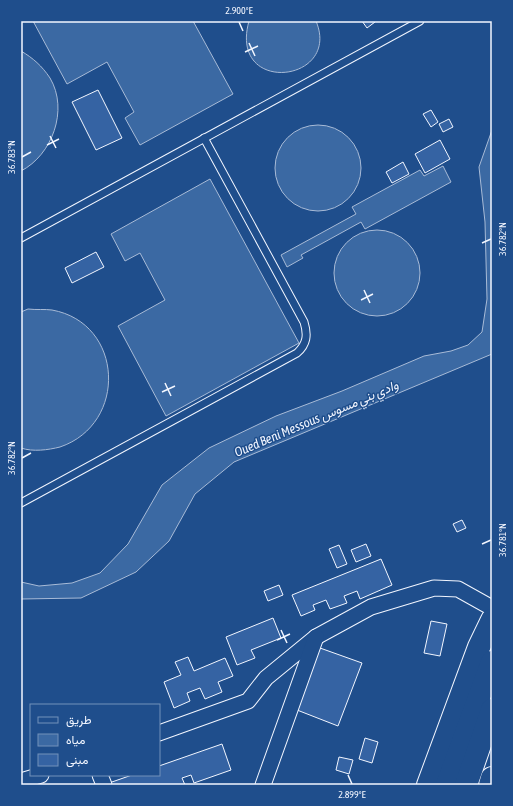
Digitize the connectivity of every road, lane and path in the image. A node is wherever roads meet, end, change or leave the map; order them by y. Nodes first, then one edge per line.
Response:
1 (420, 21) edge
2 (204, 138) junction
3 (21, 238) edge
4 (21, 503) edge
5 (492, 608) edge
6 (492, 620) edge
7 (316, 637) junction
8 (492, 662) edge
9 (492, 710) edge
10 (160, 733) edge
11 (38, 776) edge
12 (492, 778) edge
13 (21, 781) edge
14 (263, 785) edge
15 (428, 785) edge
16 (447, 785) edge
17 (466, 785) edge
18 (490, 785) edge

1 - 2 lane
2 - 3 lane
2 - 4 lane
5 - 7 street
6 - 15 main road
7 - 10 street
7 - 14 street
8 - 16 main road
9 - 17 main road
11 - 13 street
12 - 18 main road

